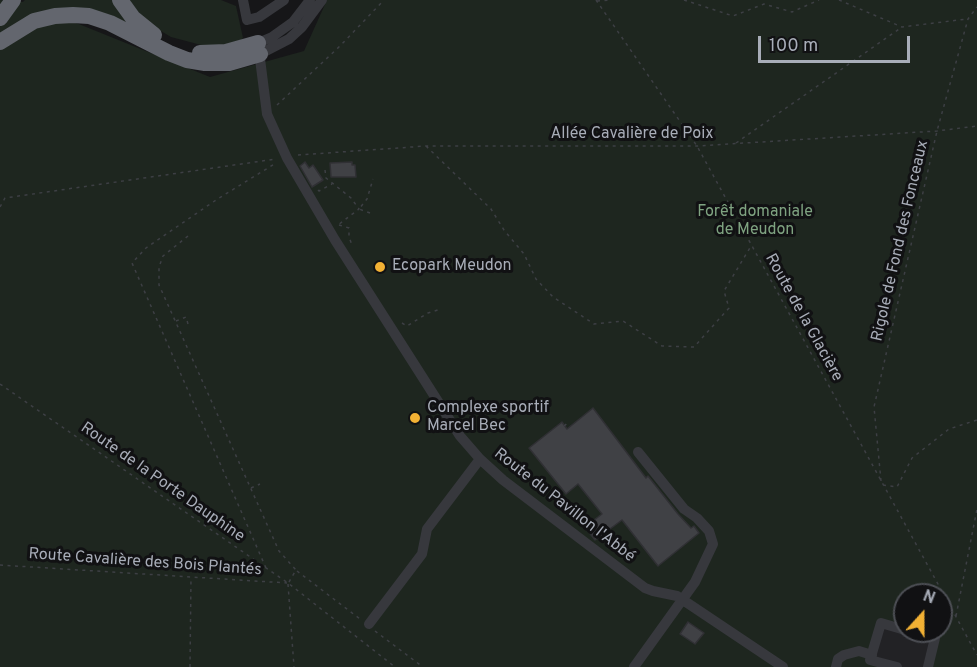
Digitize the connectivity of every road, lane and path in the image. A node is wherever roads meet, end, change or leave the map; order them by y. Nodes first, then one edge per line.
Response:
1 (14, 0) edge
2 (120, 0) edge
3 (243, 0) edge
4 (284, 0) edge
5 (310, 0) edge
6 (322, 0) edge
7 (384, 0) edge
8 (612, 0) edge
9 (684, 0) edge
10 (819, 0) edge
11 (839, 0) edge
12 (596, 1) edge
13 (977, 8) edge
14 (0, 18) edge
15 (969, 19) junction
16 (902, 27) junction
17 (0, 42) edge
18 (259, 49) junction
19 (267, 114) junction
20 (977, 126) edge
21 (937, 131) junction
22 (735, 144) junction
23 (426, 146) junction
24 (697, 146) junction
25 (287, 158) junction
26 (325, 170) dead end
27 (373, 179) dead end
28 (332, 183) junction
29 (321, 190) dead end
30 (0, 207) edge
31 (358, 209) junction
32 (370, 213) dead end
33 (188, 236) dead end
34 (752, 246) junction
35 (352, 253) dead end
36 (441, 309) dead end
37 (176, 321) junction
38 (401, 323) dead end
39 (188, 324) dead end
40 (0, 384) edge
41 (977, 420) edge
42 (569, 422) dead end
43 (564, 426) dead end
44 (239, 444) dead end
45 (232, 446) junction
46 (638, 452) dead end
47 (480, 459) junction
48 (260, 484) dead end
49 (882, 484) junction
50 (251, 488) junction
51 (977, 509) edge
52 (0, 565) edge
53 (266, 568) junction
54 (191, 577) junction
55 (288, 583) junction
56 (683, 600) junction
57 (956, 616) junction
58 (369, 624) dead end
59 (893, 626) edge
60 (934, 643) edge
61 (872, 655) junction
62 (977, 655) edge
63 (190, 667) edge
64 (294, 667) edge
65 (395, 667) edge
66 (634, 667) edge
67 (783, 667) edge
68 (836, 667) edge
69 (897, 667) edge
70 (927, 667) edge

1 - 14 highway
2 - 18 highway
3 - 4 street
5 - 18 street
6 - 18 street
7 - 19 path
8 - 12 path
9 - 10 path
11 - 16 path
12 - 24 path, Route de la Glacière
13 - 15 path, Rigole de Fond des Fonceaux
15 - 16 path
15 - 21 path, Rigole de Fond des Fonceaux
16 - 22 path
17 - 18 highway
18 - 19 street, Route du Pavillon l'Abbé
19 - 25 street, Route du Pavillon l'Abbé
20 - 21 path, Allée Cavalière de Poix
21 - 22 path, Allée Cavalière de Poix
21 - 49 path, Rigole de Fond des Fonceaux
22 - 24 path, Allée Cavalière de Poix
23 - 24 path, Allée Cavalière de Poix
23 - 25 path, Allée Cavalière de Poix
23 - 34 path
24 - 34 path, Route de la Glacière
25 - 30 path, Allée Cavalière de Poix
25 - 47 street, Route du Pavillon l'Abbé
25 - 53 path
26 - 28 path
27 - 31 path
28 - 29 path
28 - 31 path
31 - 32 path
31 - 35 path
33 - 37 path
34 - 49 path, Route de la Glacière
36 - 38 path
37 - 39 path
37 - 45 path
40 - 53 path, Route de la Porte Dauphine
41 - 49 path
42 - 43 path
44 - 45 path
45 - 50 path
46 - 56 street
47 - 56 street, Route du Pavillon l'Abbé
47 - 58 street
48 - 50 path
49 - 57 path, Route de la Glacière
50 - 55 path
51 - 57 path
52 - 54 path, Route Cavalière des Bois Plantés
53 - 55 path, Route de la Porte Dauphine
54 - 55 path, Route Cavalière des Bois Plantés
54 - 63 path
55 - 64 path
55 - 65 path, Route de la Porte Dauphine
56 - 66 street
56 - 67 street, Route du Pavillon l'Abbé
57 - 62 path, Route de la Glacière
59 - 61 street
60 - 70 street
61 - 68 street
61 - 69 street

